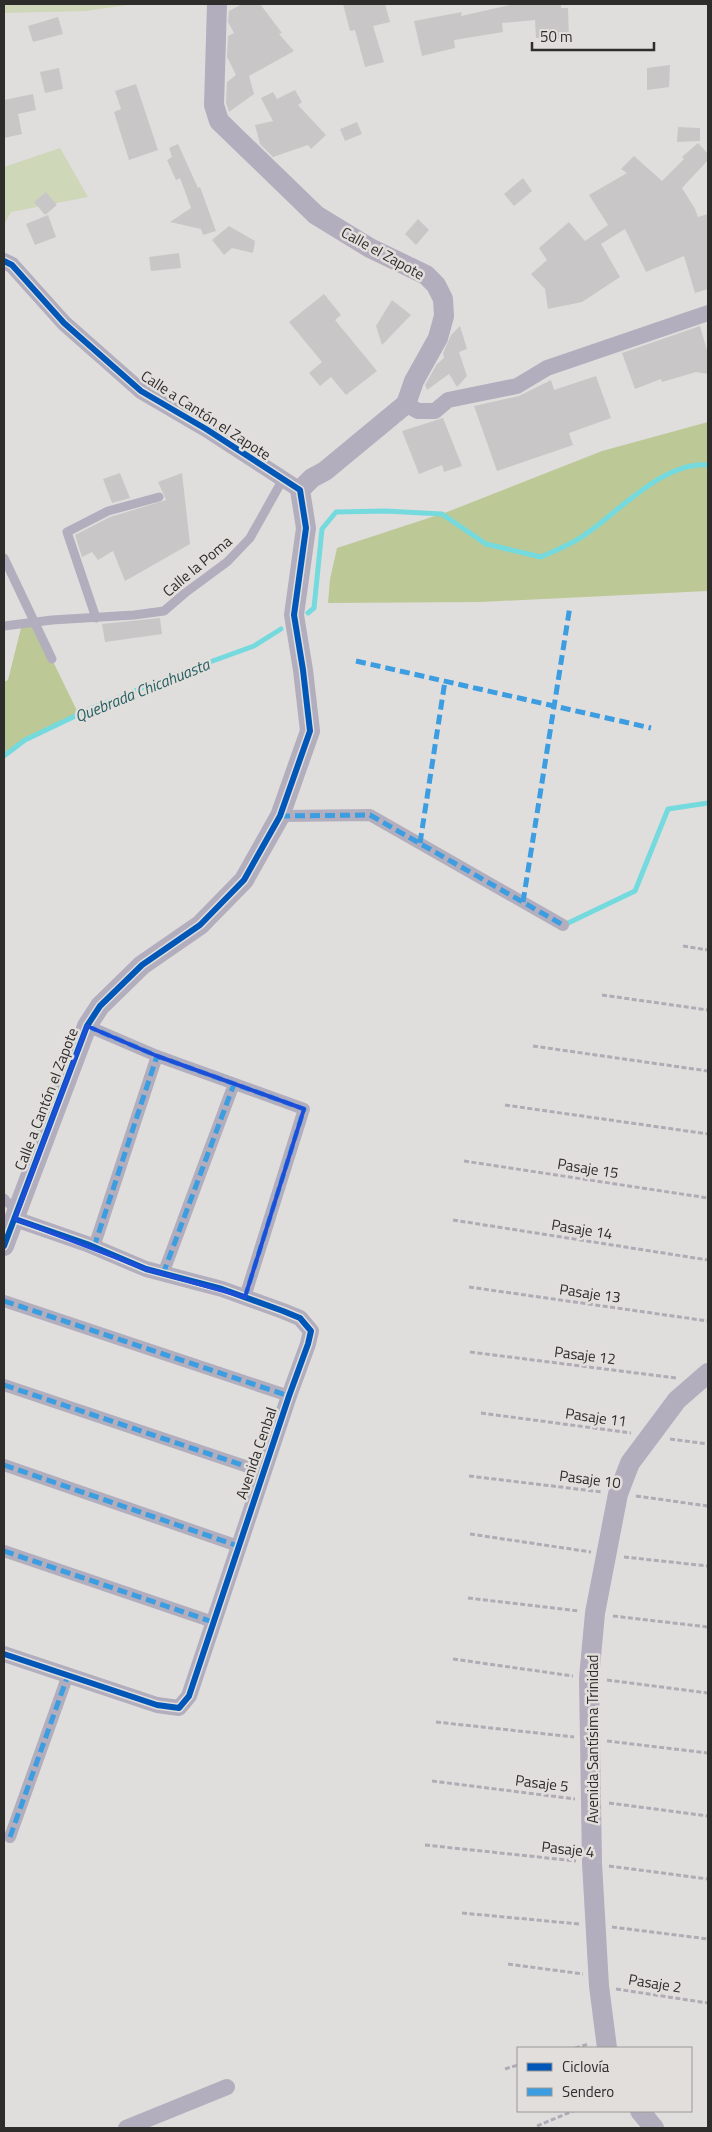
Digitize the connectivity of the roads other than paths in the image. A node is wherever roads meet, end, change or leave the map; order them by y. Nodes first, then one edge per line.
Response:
1 (217, 4) edge
2 (4, 261) edge
3 (708, 313) edge
4 (406, 404) junction
5 (283, 479) junction
6 (300, 490) junction
7 (159, 497) dead end
8 (4, 558) edge
9 (96, 618) junction
10 (34, 622) junction
11 (4, 626) edge
12 (52, 659) dead end
13 (280, 816) junction
14 (563, 925) dead end
15 (87, 1026) junction
16 (157, 1056) junction
17 (234, 1084) junction
18 (4, 1198) edge
19 (16, 1216) junction
20 (4, 1246) edge
21 (94, 1247) junction
22 (163, 1274) junction
23 (245, 1297) junction
24 (4, 1302) edge
25 (702, 1377) edge
26 (4, 1385) edge
27 (289, 1396) junction
28 (4, 1465) edge
29 (263, 1472) junction
30 (238, 1546) junction
31 (4, 1551) edge
32 (213, 1622) junction
33 (4, 1654) edge
34 (68, 1675) junction
35 (10, 1837) dead end
36 (606, 2047) edge
37 (227, 2087) dead end
38 (641, 2112) edge
39 (144, 2125) edge
40 (126, 2128) edge
41 (654, 2128) edge

1 - 4 street, Calle el Zapote
2 - 5 street, Calle a Cantón el Zapote
3 - 4 street
4 - 6 street
5 - 6 street, Calle a Cantón el Zapote
5 - 9 lane, Calle la Poma
6 - 13 street, Calle a Cantón el Zapote
7 - 9 lane
8 - 10 lane
9 - 10 lane, Calle la Poma
10 - 11 lane, Calle la Poma
10 - 12 lane
13 - 14 street
13 - 15 street, Calle a Cantón el Zapote
15 - 16 street
15 - 19 street, Calle a Cantón el Zapote
16 - 17 street
16 - 21 street
17 - 22 street
17 - 23 street
18 - 19 lane
19 - 20 street, Calle a Cantón el Zapote
19 - 21 street, Avenida Cenbal
21 - 22 street, Avenida Cenbal
22 - 23 street, Avenida Cenbal
23 - 27 street, Avenida Cenbal
24 - 27 street
25 - 36 street, Avenida Santísima Trinidad
26 - 29 street
27 - 29 street, Avenida Cenbal
28 - 30 street
29 - 30 street, Avenida Cenbal
30 - 32 street, Avenida Cenbal
31 - 32 street
32 - 34 street, Avenida Cenbal
33 - 34 street, Avenida Cenbal
34 - 35 street
37 - 39 street
38 - 41 street
39 - 40 street

